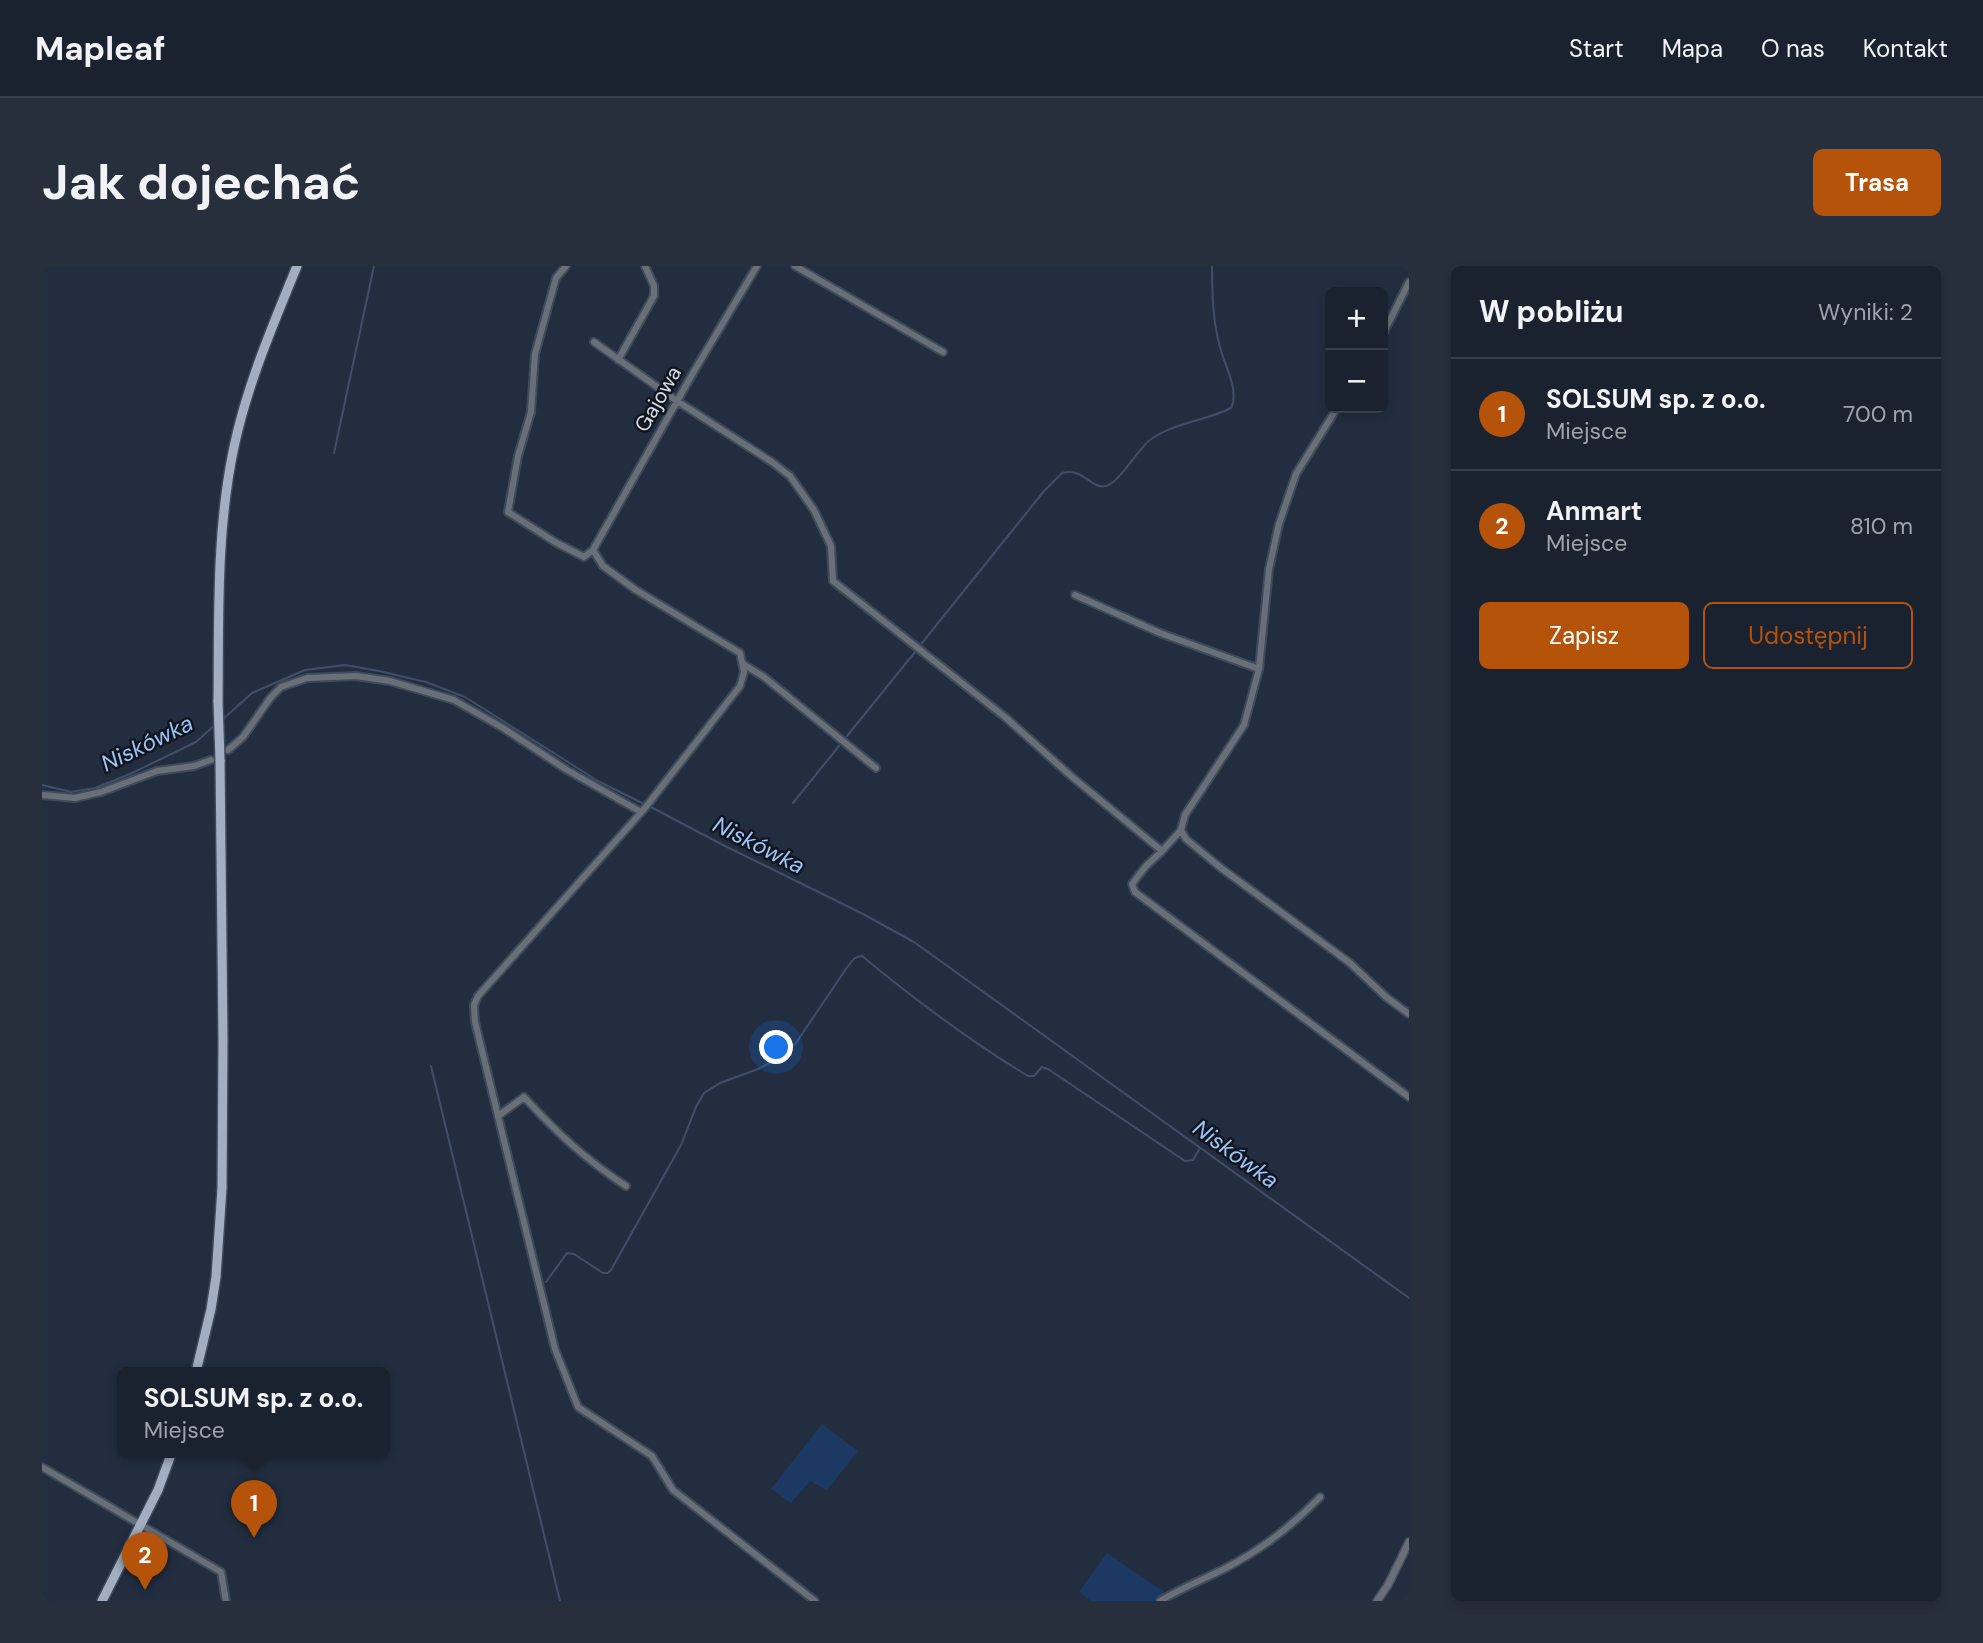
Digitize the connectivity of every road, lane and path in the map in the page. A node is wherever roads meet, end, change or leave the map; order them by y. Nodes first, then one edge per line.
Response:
1 (297, 266) edge
2 (566, 266) edge
3 (645, 266) edge
4 (757, 266) edge
5 (795, 266) edge
6 (1409, 282) edge
7 (1388, 324) edge
8 (594, 342) dead end
9 (943, 352) dead end
10 (618, 360) junction
11 (677, 401) junction
12 (1334, 413) edge
13 (593, 550) junction
14 (1075, 595) dead end
15 (743, 664) junction
16 (1259, 669) junction
17 (228, 750) dead end
18 (215, 760) junction
19 (876, 768) dead end
20 (42, 795) edge
21 (643, 810) junction
22 (1181, 830) junction
23 (1162, 851) junction
24 (1409, 1014) edge
25 (1409, 1097) edge
26 (498, 1116) junction
27 (626, 1186) dead end
28 (197, 1367) edge
29 (170, 1458) edge
30 (42, 1467) edge
31 (1320, 1497) dead end
32 (141, 1525) junction
33 (1409, 1542) edge
34 (102, 1601) edge
35 (226, 1601) edge
36 (815, 1601) edge
37 (1160, 1601) edge
38 (1377, 1601) edge

1 - 18 main road, bridge
2 - 13 street
3 - 10 street
4 - 11 street, Gajowa
5 - 9 street
6 - 7 street
8 - 10 street
10 - 11 street
11 - 13 street, Gajowa
11 - 23 street
12 - 16 street
13 - 15 street
14 - 16 street
15 - 19 street
15 - 21 street
16 - 22 street
17 - 21 street
18 - 20 street
18 - 28 main road
21 - 26 street
22 - 23 street
22 - 24 street
23 - 25 street
26 - 27 street
26 - 36 street
29 - 32 main road
30 - 32 street
31 - 37 street
32 - 34 main road
32 - 35 street
33 - 38 street

